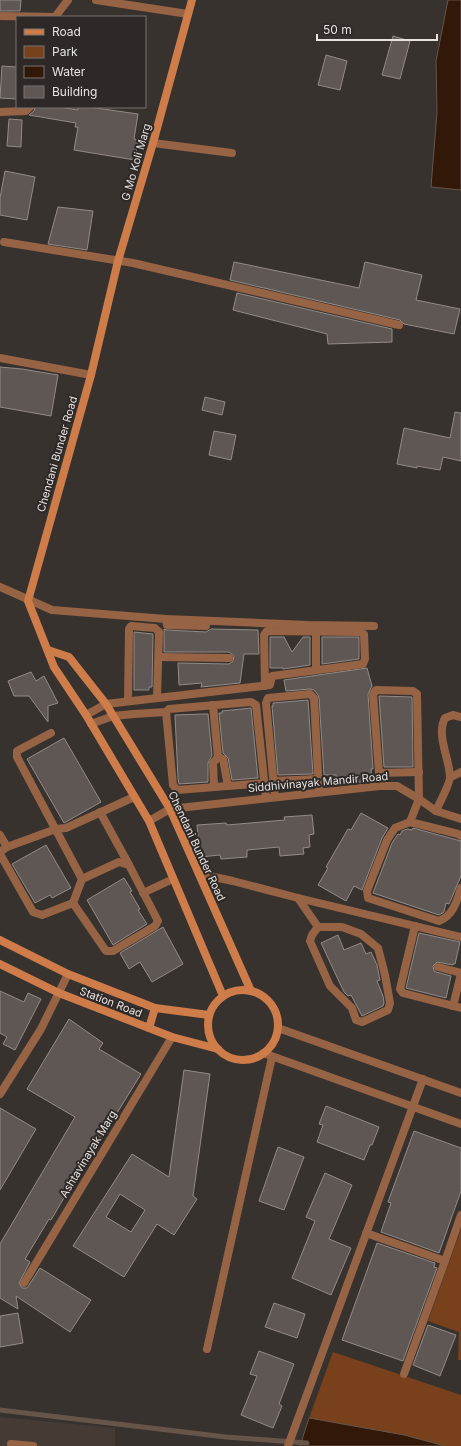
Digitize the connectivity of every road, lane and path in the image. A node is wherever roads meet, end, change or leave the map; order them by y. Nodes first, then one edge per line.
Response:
1 (68, 0) edge
2 (96, 0) edge
3 (192, 0) edge
4 (188, 14) junction
5 (0, 16) edge
6 (16, 16) edge
7 (57, 16) edge
8 (29, 108) edge
9 (0, 112) edge
10 (153, 143) junction
11 (232, 153) dead end
12 (4, 242) dead end
13 (118, 261) junction
14 (399, 326) dead end
15 (0, 358) edge
16 (91, 375) junction
17 (0, 587) edge
18 (28, 601) junction
19 (166, 619) junction
20 (374, 626) dead end
21 (248, 627) dead end
22 (316, 628) junction
23 (339, 628) junction
24 (48, 650) junction
25 (159, 657) junction
26 (229, 658) dead end
27 (316, 670) junction
28 (265, 686) junction
29 (157, 697) junction
30 (128, 701) junction
31 (106, 704) junction
32 (213, 705) junction
33 (166, 712) junction
34 (86, 715) junction
35 (113, 716) junction
36 (461, 717) edge
37 (91, 724) junction
38 (51, 733) dead end
39 (218, 757) junction
40 (419, 772) junction
41 (461, 772) edge
42 (379, 774) junction
43 (450, 777) junction
44 (318, 778) junction
45 (273, 781) junction
46 (264, 783) junction
47 (228, 786) junction
48 (380, 786) junction
49 (214, 787) junction
50 (319, 792) junction
51 (134, 797) junction
52 (275, 797) junction
53 (266, 798) junction
54 (419, 799) junction
55 (170, 809) junction
56 (436, 811) junction
57 (100, 812) junction
58 (461, 819) edge
59 (148, 821) junction
60 (410, 822) junction
61 (56, 829) junction
62 (0, 835) edge
63 (461, 836) edge
64 (2, 851) edge
65 (129, 865) junction
66 (200, 874) junction
67 (82, 879) junction
68 (173, 880) junction
69 (461, 888) edge
70 (143, 893) junction
71 (298, 898) junction
72 (73, 903) junction
73 (415, 926) junction
74 (318, 928) junction
75 (461, 937) edge
76 (0, 940) edge
77 (0, 964) edge
78 (438, 967) dead end
79 (461, 973) edge
80 (68, 974) junction
81 (250, 991) junction
82 (59, 994) junction
83 (223, 996) junction
84 (457, 1007) edge
85 (155, 1008) junction
86 (209, 1015) junction
87 (149, 1028) junction
88 (278, 1028) junction
89 (172, 1037) junction
90 (218, 1049) junction
91 (263, 1053) junction
92 (272, 1057) junction
93 (423, 1079) junction
94 (461, 1093) edge
95 (0, 1094) edge
96 (413, 1107) junction
97 (461, 1124) edge
98 (461, 1215) edge
99 (366, 1233) junction
100 (445, 1261) junction
101 (24, 1283) dead end
102 (207, 1349) dead end
103 (404, 1374) dead end
104 (10, 1444) dead end
105 (33, 1446) edge
106 (288, 1446) edge

1 - 7 street
2 - 4 street
3 - 4 main road, G Mo Koli Marg
4 - 10 main road, G Mo Koli Marg
5 - 6 street
8 - 9 street
10 - 11 street
10 - 13 main road, G Mo Koli Marg
12 - 13 street
13 - 14 street
13 - 16 main road, Chendani Bunder Road
15 - 16 street
16 - 18 main road, Chendani Bunder Road
17 - 18 street
18 - 19 street
18 - 24 main road
19 - 21 street
19 - 22 street
20 - 23 street
22 - 23 street
22 - 27 street
22 - 28 street
23 - 27 street
24 - 31 main road, Chendani Bunder Road
24 - 34 main road
25 - 26 street
25 - 29 street
25 - 30 street
27 - 28 street
28 - 29 street
29 - 30 street
30 - 31 street
31 - 34 street
31 - 35 main road, Chendani Bunder Road
32 - 33 street
32 - 39 street
32 - 46 street
33 - 35 street
33 - 49 street
34 - 37 main road
35 - 37 street
35 - 55 main road, Chendani Bunder Road
36 - 43 street
37 - 51 main road
38 - 61 street
39 - 47 street
39 - 49 street
40 - 42 street
40 - 42 street
40 - 54 street
41 - 43 street
42 - 48 street
43 - 56 street
44 - 45 street
44 - 45 street
44 - 50 street
45 - 52 street
46 - 47 street
46 - 53 street
47 - 49 street
48 - 50 street, Siddhivinayak Mandir Road
48 - 54 street, Siddhivinayak Mandir Road
50 - 52 street, Siddhivinayak Mandir Road
51 - 57 street
51 - 59 main road
52 - 53 street, Siddhivinayak Mandir Road
53 - 55 street, Siddhivinayak Mandir Road
54 - 56 street, Siddhivinayak Mandir Road
54 - 60 street
55 - 59 street
55 - 66 main road, Chendani Bunder Road
56 - 58 street, Siddhivinayak Mandir Road
57 - 61 street
57 - 65 street
59 - 68 main road
60 - 63 street
60 - 69 street
61 - 64 street
61 - 67 street
62 - 64 street
64 - 72 street
65 - 67 street
65 - 70 street
66 - 71 street
66 - 81 main road, Chendani Bunder Road
67 - 72 street
68 - 70 street
68 - 83 main road
70 - 72 street
71 - 73 street
71 - 74 street
73 - 75 street
73 - 84 street
74 - 74 street
76 - 80 main road, Station Road
77 - 82 main road, Station Road
78 - 79 street
79 - 84 street
80 - 82 street
80 - 85 main road, Station Road
81 - 83 main road
81 - 88 main road
82 - 87 main road, Station Road
82 - 95 street
83 - 86 main road
85 - 86 main road, Station Road
85 - 87 main road
86 - 90 main road
87 - 89 main road, Station Road
88 - 91 main road
88 - 93 street
89 - 90 main road, Station Road
89 - 101 street, Ashtavinayak Marg
90 - 91 main road
91 - 92 street
92 - 96 street
92 - 102 street
93 - 94 street
93 - 96 street
96 - 97 street
96 - 99 street
98 - 100 street
99 - 100 street
99 - 106 street
100 - 103 street
104 - 105 street

